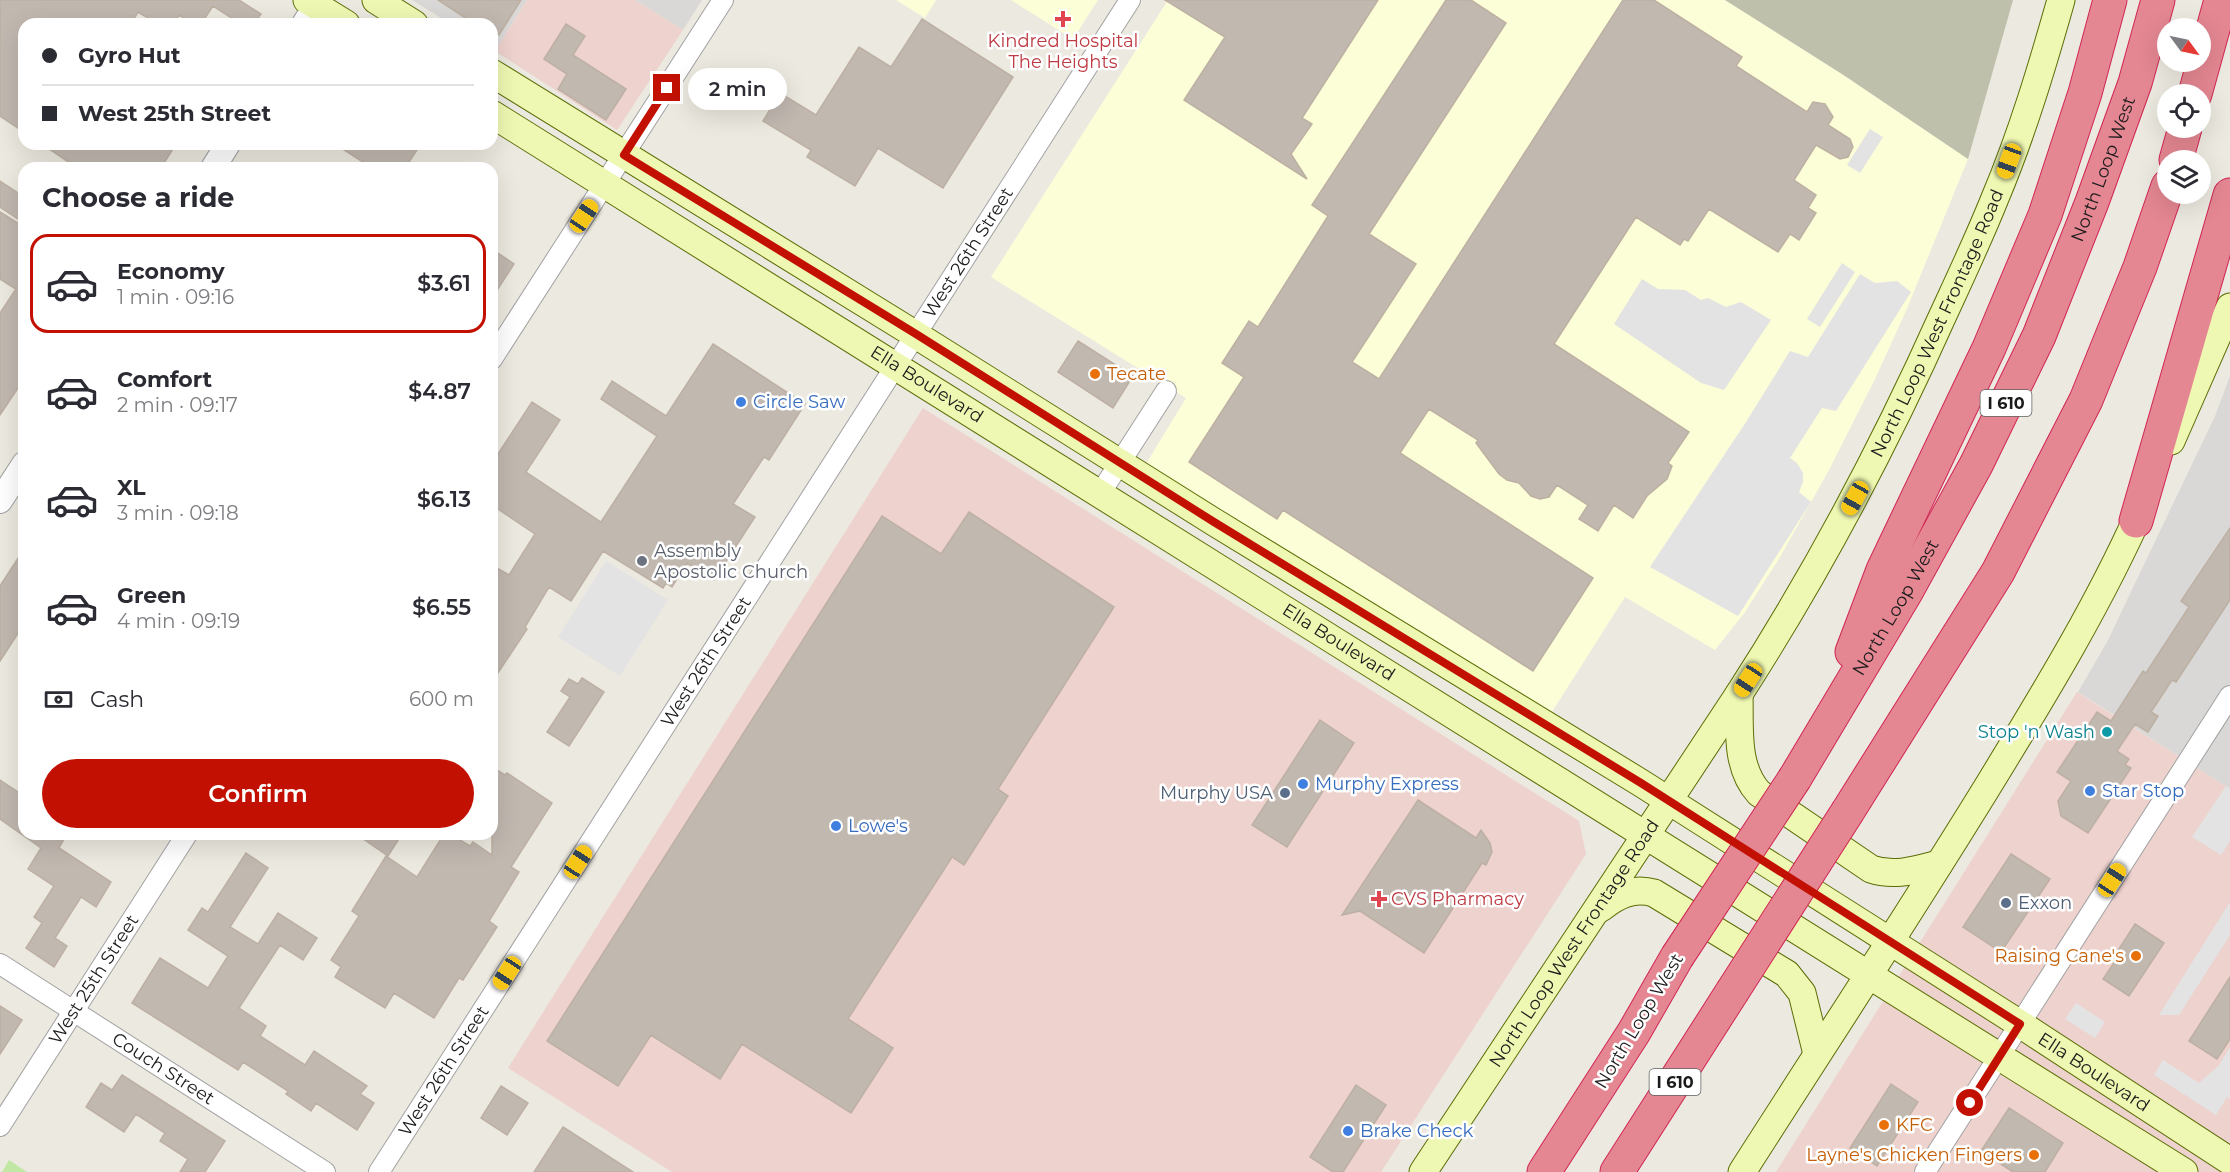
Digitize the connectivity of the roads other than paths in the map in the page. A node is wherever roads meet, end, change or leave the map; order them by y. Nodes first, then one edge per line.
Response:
1 (376, 0) edge
2 (723, 0) edge
3 (1130, 0) edge
4 (2061, 0) edge
5 (2110, 0) edge
6 (2158, 0) edge
7 (2221, 0) edge
8 (312, 7) edge
9 (334, 18) edge
10 (404, 18) edge
11 (498, 77) edge
12 (2198, 84) edge
13 (498, 118) edge
14 (624, 155) junction
15 (605, 184) junction
16 (2230, 195) edge
17 (2162, 204) edge
18 (2230, 307) edge
19 (916, 334) junction
20 (498, 350) edge
21 (897, 365) junction
22 (1166, 391) dead end
23 (1119, 463) junction
24 (18, 473) edge
25 (1101, 492) junction
26 (0, 501) edge
27 (2136, 521) junction
28 (1739, 694) junction
29 (2230, 696) edge
30 (1821, 735) junction
31 (1669, 800) junction
32 (1645, 836) junction
33 (184, 840) edge
34 (1939, 864) junction
35 (1596, 912) junction
36 (1890, 941) junction
37 (0, 964) edge
38 (1868, 975) junction
39 (74, 1011) junction
40 (2020, 1024) junction
41 (1817, 1054) junction
42 (1999, 1057) junction
43 (0, 1126) edge
44 (2230, 1161) edge
45 (325, 1172) edge
46 (379, 1172) edge
47 (1422, 1172) edge
48 (1544, 1172) edge
49 (1617, 1172) edge
50 (1742, 1172) edge
51 (1925, 1172) edge
52 (2184, 1172) edge

1 - 10 main road
2 - 14 street
3 - 19 street, West 26th Street
4 - 28 main road, North Loop West Frontage Road
5 - 30 highway
6 - 30 highway, North Loop West / I 610
7 - 12 highway
8 - 9 main road
11 - 14 main road, Ella Boulevard
13 - 15 main road, Ella Boulevard
14 - 15 street
14 - 19 main road, Ella Boulevard
15 - 20 street
15 - 21 main road, Ella Boulevard
16 - 27 highway
17 - 49 highway, I 610, bridge
18 - 27 main road
19 - 21 street, West 26th Street
19 - 23 main road, Ella Boulevard
21 - 25 main road, Ella Boulevard
21 - 46 street, West 26th Street
22 - 23 street
23 - 25 street
23 - 31 main road, Ella Boulevard
24 - 26 street
25 - 32 main road, Ella Boulevard
27 - 34 main road
28 - 31 main road, North Loop West Frontage Road
28 - 34 main road
29 - 40 street
30 - 48 highway, North Loop West / I 610, bridge
31 - 32 main road, North Loop West Frontage Road
31 - 36 main road, Ella Boulevard
32 - 35 main road, North Loop West Frontage Road
32 - 38 main road, Ella Boulevard
33 - 39 street, West 25th Street
34 - 36 main road
35 - 41 main road
35 - 47 main road, North Loop West Frontage Road
36 - 38 main road
36 - 40 main road, Ella Boulevard
37 - 39 street, Couch Street
38 - 41 main road
38 - 42 main road, Ella Boulevard
39 - 43 street, West 25th Street
39 - 45 street, Couch Street
40 - 42 street
40 - 44 main road, Ella Boulevard
41 - 50 main road
42 - 51 street
42 - 52 main road, Ella Boulevard

